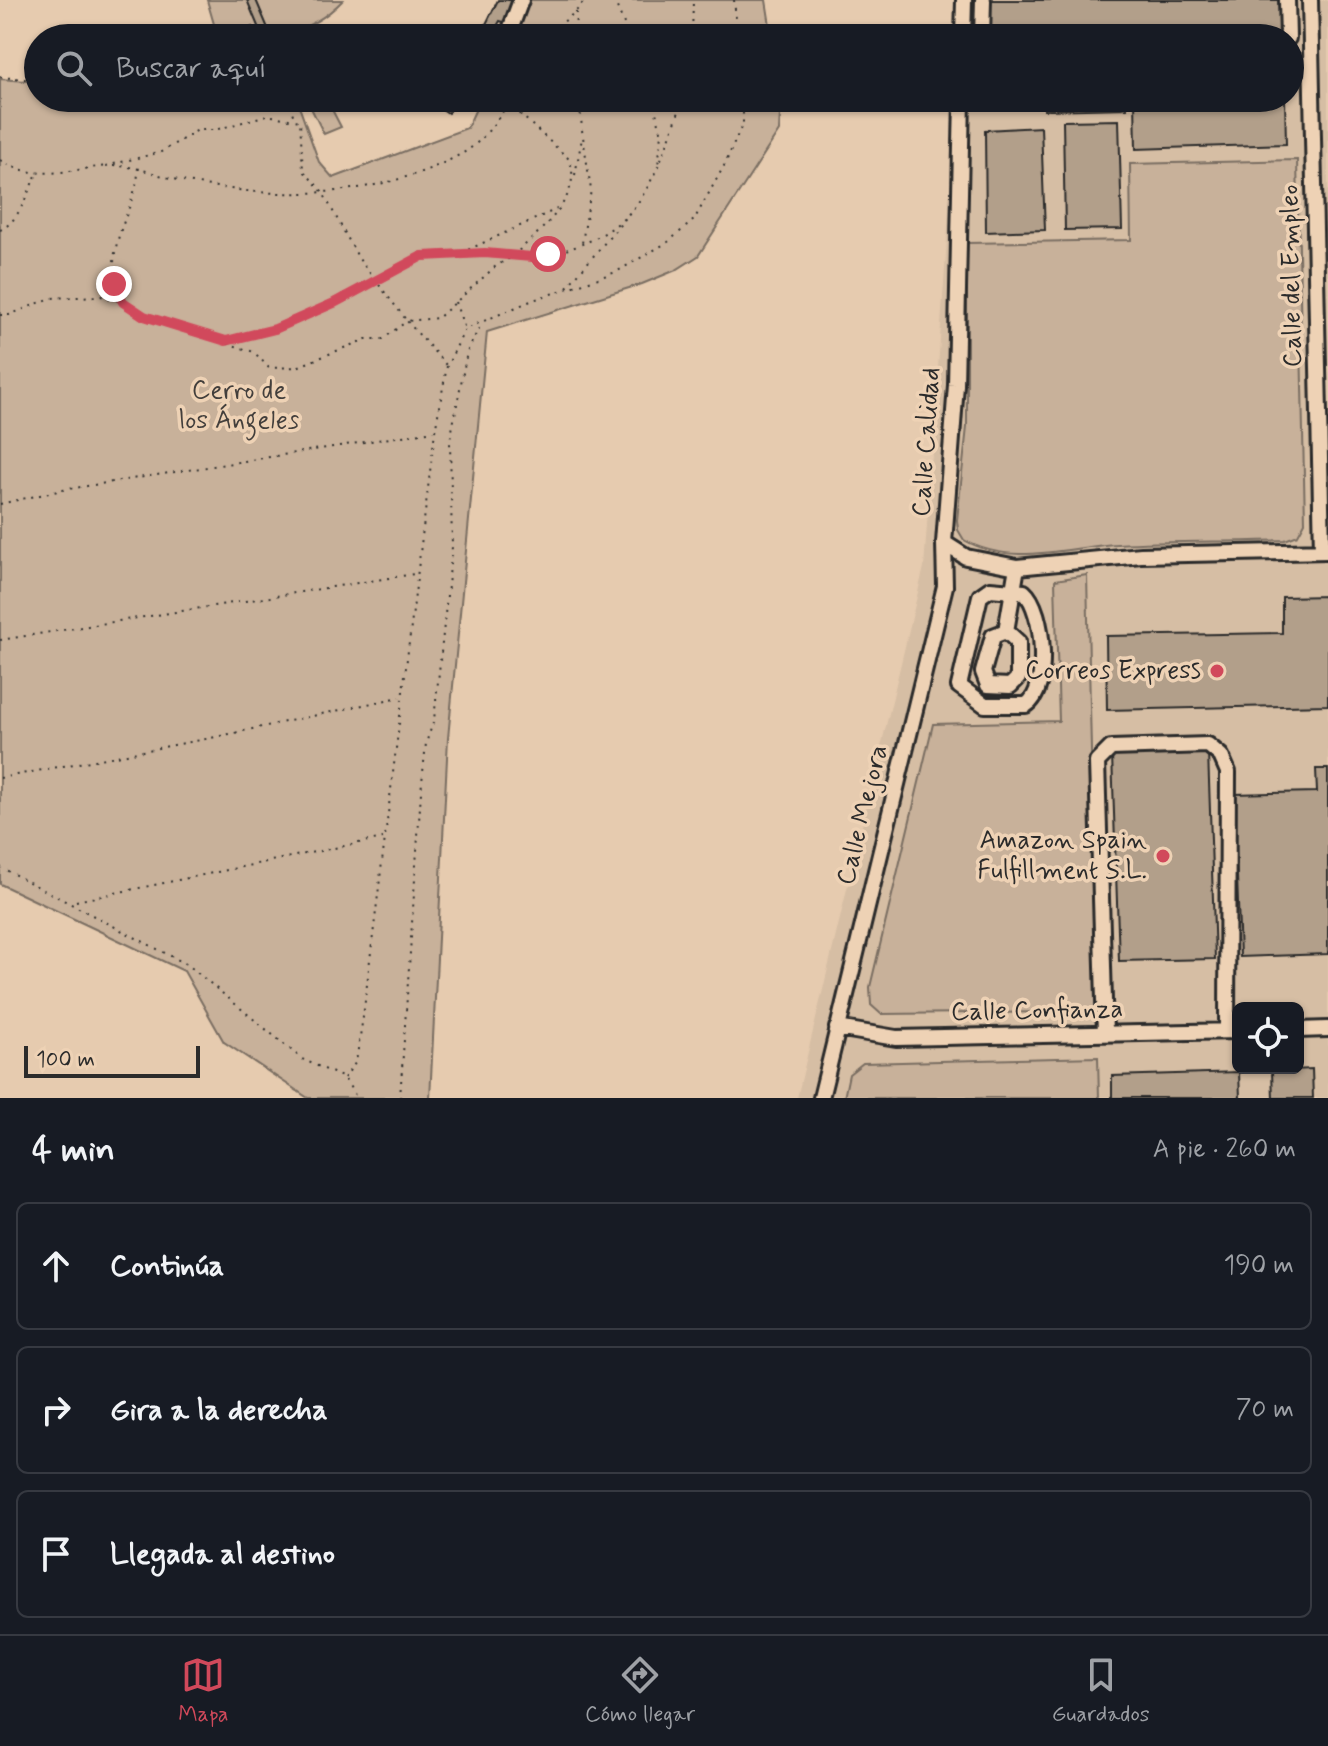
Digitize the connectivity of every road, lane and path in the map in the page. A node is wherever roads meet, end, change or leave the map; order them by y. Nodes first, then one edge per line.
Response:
1 (521, 0) edge
2 (584, 0) edge
3 (614, 0) edge
4 (693, 0) edge
5 (734, 0) edge
6 (964, 0) edge
7 (983, 0) edge
8 (1287, 0) edge
9 (1310, 0) edge
10 (576, 10) junction
11 (512, 24) edge
12 (556, 24) edge
13 (576, 24) edge
14 (624, 24) edge
15 (692, 24) edge
16 (737, 24) edge
17 (963, 24) edge
18 (982, 24) edge
19 (1288, 24) edge
20 (0, 77) edge
21 (24, 79) edge
22 (292, 112) edge
23 (501, 112) edge
24 (518, 112) edge
25 (580, 112) edge
26 (656, 112) edge
27 (679, 112) edge
28 (743, 112) edge
29 (962, 112) edge
30 (295, 120) junction
31 (582, 130) junction
32 (0, 160) edge
33 (106, 166) junction
34 (139, 166) junction
35 (657, 170) junction
36 (37, 174) junction
37 (571, 183) junction
38 (322, 191) junction
39 (635, 205) junction
40 (558, 209) junction
41 (0, 230) edge
42 (582, 243) junction
43 (459, 253) junction
44 (513, 256) junction
45 (375, 280) junction
46 (566, 289) junction
47 (455, 301) junction
48 (123, 302) junction
49 (0, 315) edge
50 (407, 321) junction
51 (482, 322) junction
52 (465, 329) junction
53 (226, 341) junction
54 (447, 366) junction
55 (435, 431) junction
56 (0, 504) edge
57 (944, 543) junction
58 (1325, 551) edge
59 (1017, 567) junction
60 (415, 574) junction
61 (1013, 590) junction
62 (1006, 631) dead end
63 (0, 640) edge
64 (401, 697) junction
65 (0, 778) edge
66 (384, 838) junction
67 (0, 867) edge
68 (73, 902) junction
69 (837, 1028) junction
70 (1328, 1029) edge
71 (1304, 1030) edge
72 (1232, 1031) edge
73 (1105, 1034) junction
74 (344, 1078) junction
75 (357, 1098) edge
76 (400, 1098) edge
77 (821, 1098) edge

1 - 11 street
2 - 10 path
3 - 14 path
4 - 15 path
5 - 16 path
6 - 17 street
7 - 18 street
8 - 19 street
9 - 58 street, Calle del Empleo
10 - 12 path
10 - 13 path
20 - 21 path
22 - 30 path
23 - 38 path
24 - 37 path
25 - 31 path
26 - 35 path
27 - 35 path
28 - 46 path
29 - 57 street, Calle Calidad
30 - 33 path
30 - 38 path
31 - 37 path
31 - 42 path
32 - 36 path
33 - 34 path
33 - 36 path
34 - 38 path
34 - 48 path
35 - 39 path
36 - 41 path
37 - 40 path
38 - 45 path
39 - 42 path
39 - 46 path
40 - 43 path
40 - 44 path
42 - 44 path
43 - 44 path
43 - 45 path
44 - 47 path
45 - 50 path
45 - 53 path
46 - 51 path
47 - 50 path
47 - 52 path
48 - 49 path
48 - 53 path
50 - 53 path
50 - 54 path
51 - 52 path
51 - 76 path
52 - 54 path
54 - 55 path
55 - 56 path
55 - 60 path
57 - 59 street, Calle Calidad
57 - 69 street, Calle Mejora
58 - 59 street, Calle Calidad
59 - 61 street
60 - 63 path
60 - 64 path
61 - 61 street
61 - 62 street
64 - 65 path
64 - 66 path
66 - 68 path
66 - 74 path
67 - 68 path
68 - 74 path
69 - 73 street, Calle Confianza
69 - 77 street, Calle Mejora
70 - 71 street
72 - 73 street, Calle Confianza
72 - 73 street
74 - 75 path

